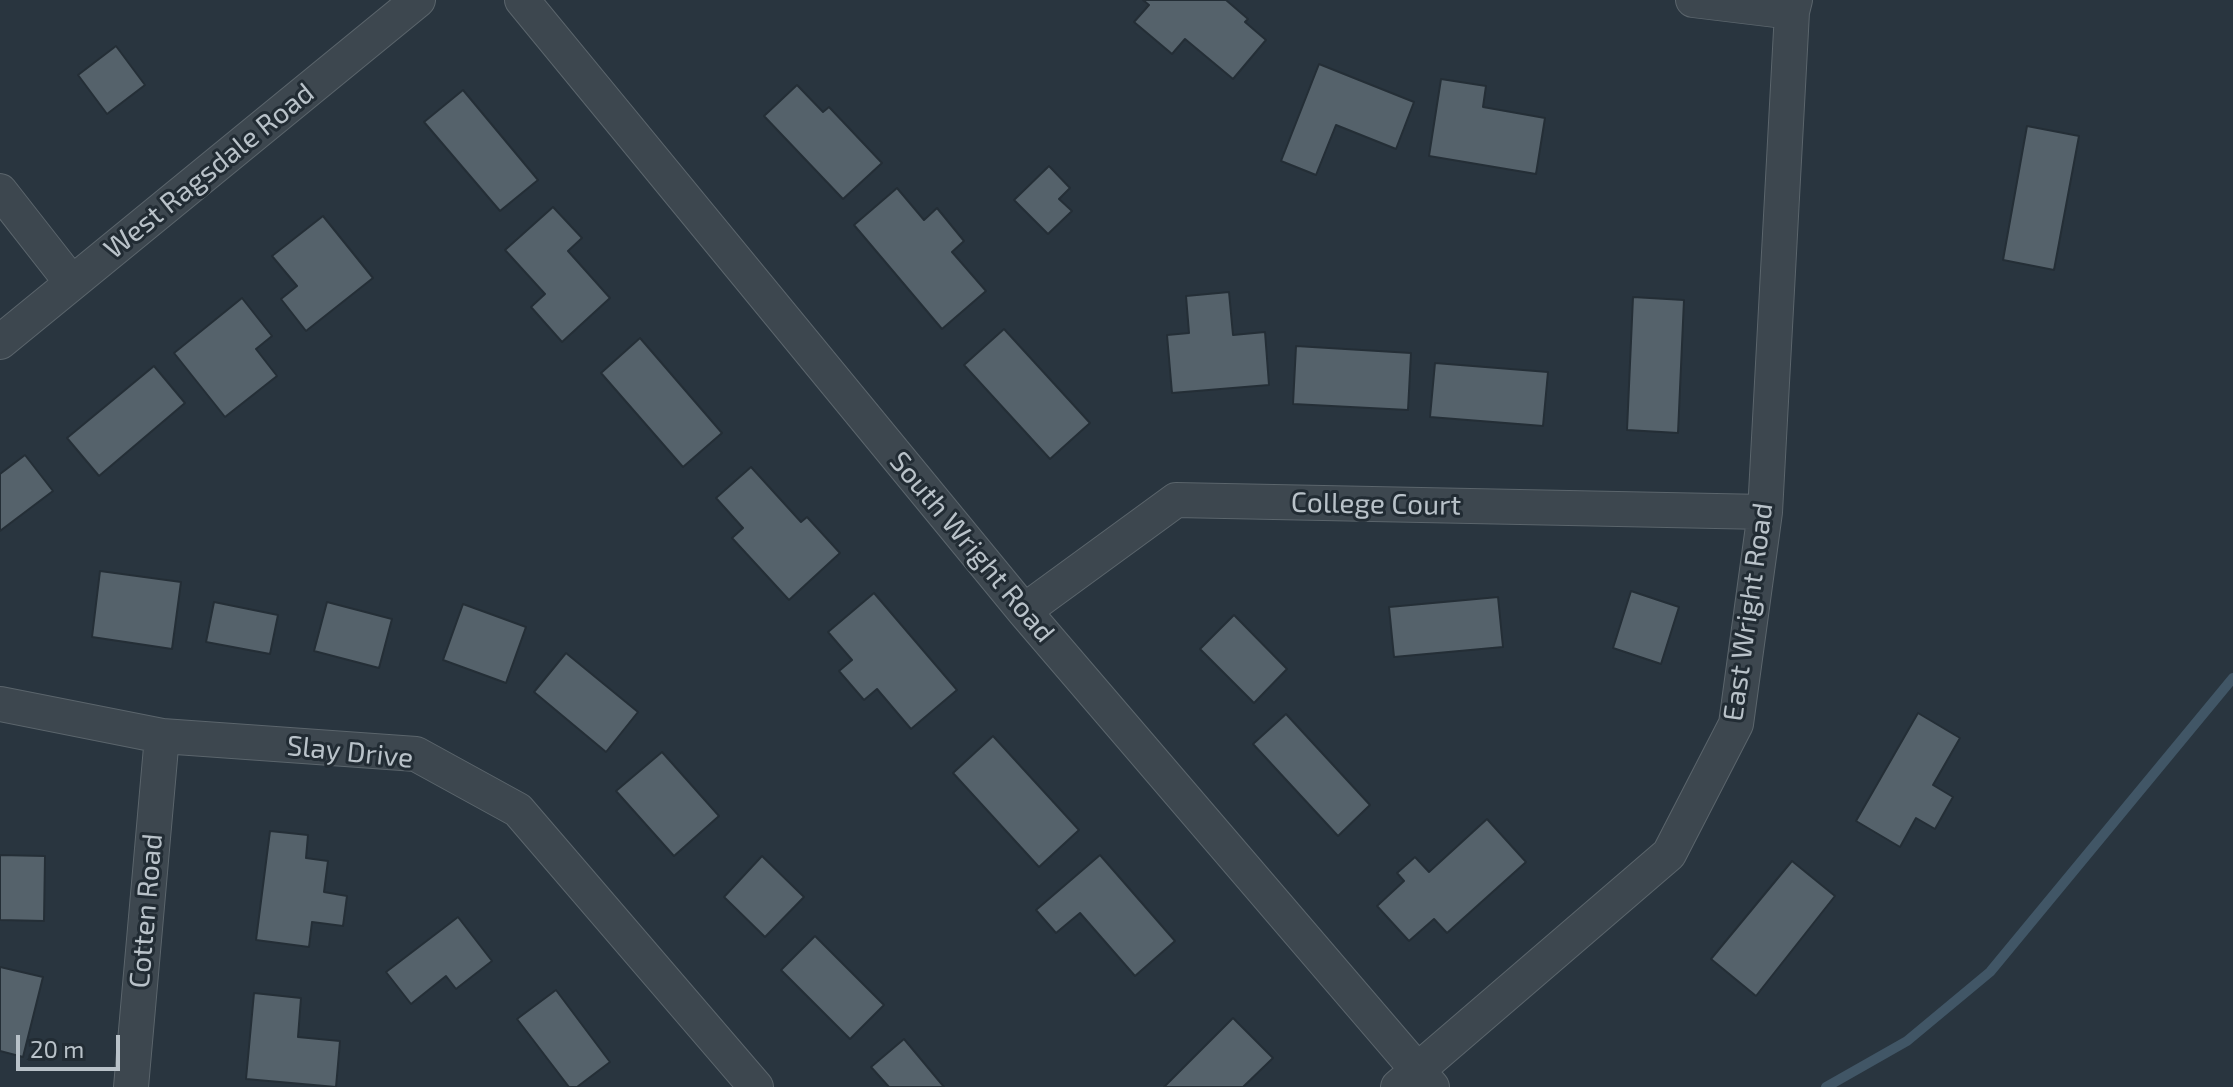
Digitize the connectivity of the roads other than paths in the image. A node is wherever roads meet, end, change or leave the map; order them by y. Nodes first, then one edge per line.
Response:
1 (418, 0) edge
2 (522, 0) edge
3 (1693, 0) edge
4 (1794, 6) edge
5 (0, 191) edge
6 (72, 283) junction
7 (0, 342) edge
8 (1765, 512) junction
9 (1024, 611) junction
10 (0, 704) edge
11 (162, 736) junction
12 (1415, 1082) edge
13 (131, 1087) edge
14 (756, 1087) edge

1 - 6 street, West Ragsdale Road
2 - 9 street, South Wright Road
3 - 4 street
4 - 8 street, East Wright Road
5 - 6 street
6 - 7 street, West Ragsdale Road
8 - 9 street, College Court
8 - 12 street, East Wright Road
9 - 12 street, South Wright Road
10 - 11 street, Slay Drive
11 - 13 street, Cotten Road
11 - 14 street, Slay Drive

